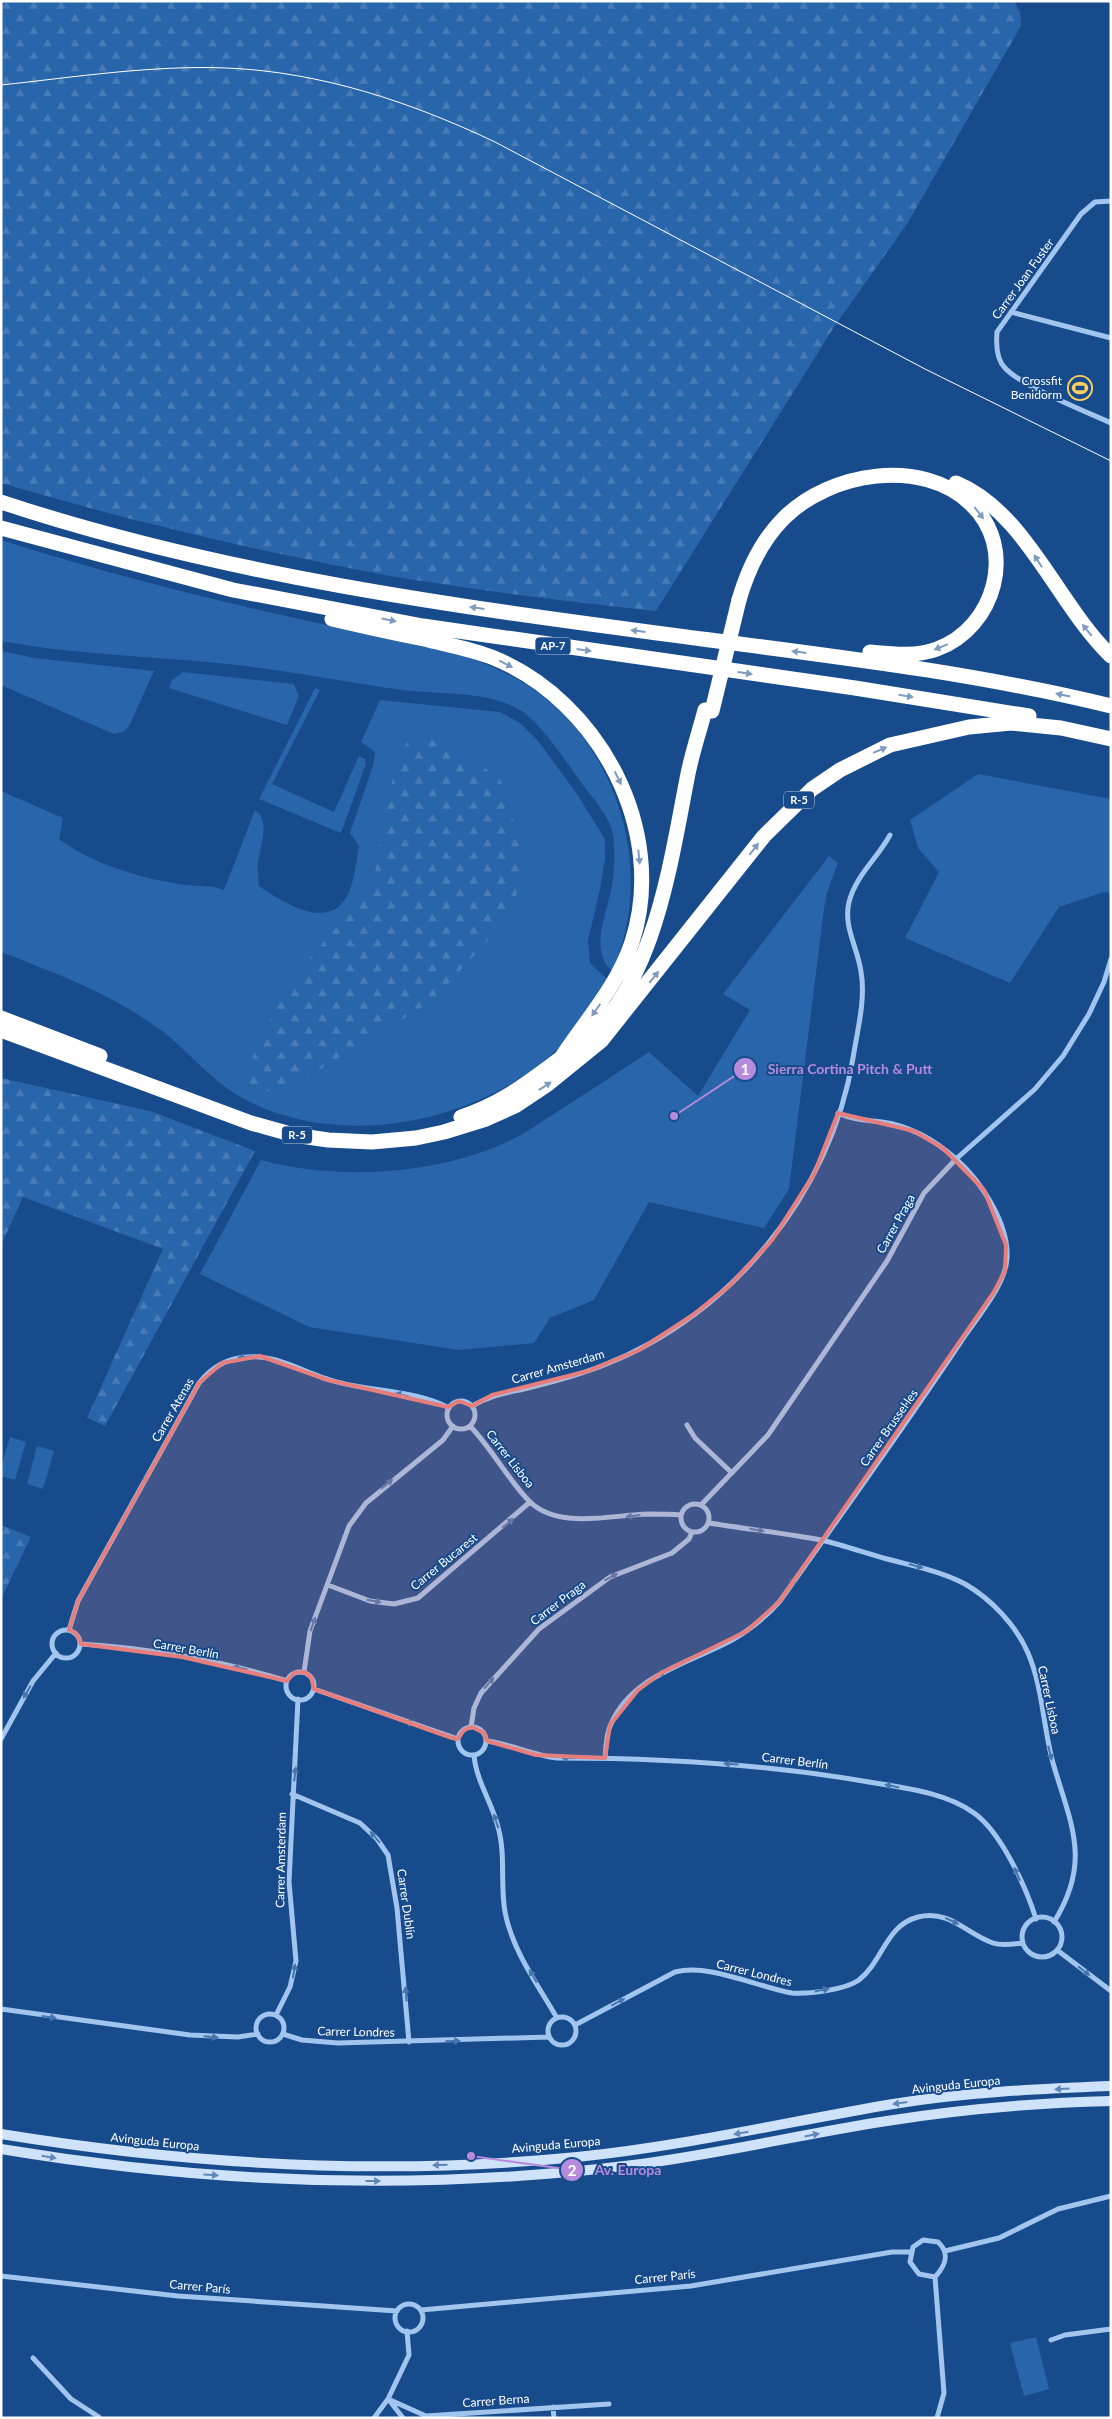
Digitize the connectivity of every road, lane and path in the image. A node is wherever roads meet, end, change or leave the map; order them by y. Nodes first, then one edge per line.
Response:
1 (1109, 201) edge
2 (1011, 312) junction
3 (1111, 338) edge
4 (1111, 423) edge
5 (1, 502) edge
6 (2, 528) edge
7 (735, 599) junction
8 (829, 656) junction
9 (1111, 656) edge
10 (1111, 706) edge
11 (709, 711) junction
12 (1111, 737) edge
13 (890, 835) dead end
14 (1111, 959) edge
15 (1, 1018) edge
16 (1, 1030) edge
17 (586, 1051) junction
18 (561, 1058) junction
19 (838, 1113) junction
20 (956, 1159) junction
21 (472, 1406) junction
22 (449, 1408) junction
23 (687, 1425) dead end
24 (452, 1426) junction
25 (470, 1426) junction
26 (732, 1473) junction
27 (530, 1502) junction
28 (701, 1505) junction
29 (682, 1515) junction
30 (709, 1523) junction
31 (692, 1532) junction
32 (822, 1541) junction
33 (328, 1585) junction
34 (69, 1630) junction
35 (80, 1644) junction
36 (56, 1653) junction
37 (304, 1672) junction
38 (287, 1681) junction
39 (314, 1689) junction
40 (298, 1700) junction
41 (471, 1727) junction
42 (458, 1739) junction
43 (1, 1740) edge
44 (486, 1741) junction
45 (474, 1755) junction
46 (605, 1758) junction
47 (292, 1794) junction
48 (1036, 1919) junction
49 (1054, 1922) junction
50 (1023, 1943) junction
51 (1058, 1950) junction
52 (1111, 1992) edge
53 (1, 2009) edge
54 (276, 2016) junction
55 (557, 2018) junction
56 (575, 2025) junction
57 (258, 2034) junction
58 (283, 2034) junction
59 (549, 2037) junction
60 (409, 2042) junction
61 (1111, 2086) edge
62 (1111, 2101) edge
63 (1, 2134) edge
64 (657, 2147) junction
65 (1, 2149) edge
66 (659, 2161) junction
67 (1111, 2196) edge
68 (945, 2251) junction
69 (910, 2252) junction
70 (1, 2276) edge
71 (935, 2278) junction
72 (421, 2310) junction
73 (398, 2311) junction
74 (1111, 2329) edge
75 (407, 2331) junction
76 (1051, 2340) dead end
77 (33, 2358) dead end
78 (388, 2399) junction
79 (609, 2404) dead end
80 (553, 2407) junction
81 (100, 2417) edge
82 (374, 2418) edge
83 (403, 2418) edge
84 (554, 2418) edge
85 (937, 2418) edge

1 - 2 street, Carrer Joan Fuster
2 - 3 street
2 - 4 street, Carrer Joan Fuster
8 -> 5 highway, AP-7
6 -> 12 highway, AP-7
6 -> 18 highway
7 -> 8 highway, R-5
9 -> 7 highway
7 - 11 highway, R-5, bridge
10 -> 8 highway, AP-7
11 - 17 highway, R-5
11 - 18 highway
17 -> 12 highway, R-5
13 - 19 street, Carrer Amsterdam
14 - 20 street, Carrer Praga
15 - 18 highway
16 -> 17 highway, R-5
19 - 20 street, Carrer Brussel·les
19 - 21 street, Carrer Amsterdam
20 - 26 street, Carrer Praga
20 - 32 street, Carrer Brussel·les
21 - 22 street
21 - 25 street
22 - 24 street
22 -> 34 street, Carrer Atenas
23 - 26 street
24 - 25 street
33 -> 24 street
25 - 27 street, Carrer Lisboa
26 - 28 street, Carrer Praga
29 -> 27 street, Carrer Lisboa
33 -> 27 street, Carrer Bucarest
28 - 29 street
28 - 30 street
29 - 31 street
30 - 31 street
30 -> 32 street, Carrer Lisboa
41 -> 31 street, Carrer Praga
32 -> 46 street, Carrer Brussel·les
32 -> 49 street, Carrer Lisboa
37 -> 33 street
34 - 35 street
34 - 36 street
35 - 36 street
38 -> 35 street, Carrer Berlín
36 -> 43 street
37 - 38 street
37 - 39 street
38 - 40 street
39 - 40 street
42 -> 39 street
47 -> 40 street, Carrer Amsterdam
41 - 42 street
41 - 44 street
42 - 45 street
44 - 45 street
46 -> 44 street, Carrer Berlín
55 -> 45 street
48 -> 46 street, Carrer Berlín
54 -> 47 street, Carrer Amsterdam
60 -> 47 street, Carrer Dublín
48 - 49 street
48 - 50 street
49 - 51 street
50 - 51 street
56 -> 50 street, Carrer Londres
51 -> 52 street
53 -> 57 street
54 - 57 street
54 - 58 street
55 - 56 street
55 - 59 street
56 - 59 street
57 - 58 street
58 - 60 street, Carrer Londres
60 -> 59 street, Carrer Londres
61 -> 64 main road, Avinguda Europa
66 -> 62 main road
64 -> 63 main road, Avinguda Europa
64 - 66 main road
65 -> 66 main road
67 - 68 street
68 - 69 street
68 - 71 street
69 - 71 street
69 - 72 street, Carrer París
70 - 73 street, Carrer París
71 - 85 street
72 - 73 street
72 - 75 street
73 - 75 street
74 - 76 street
75 - 78 street
77 - 81 street
78 - 80 street, Carrer Berna
78 - 82 street
78 - 83 street
79 - 80 street, Carrer Berna
80 - 84 street

